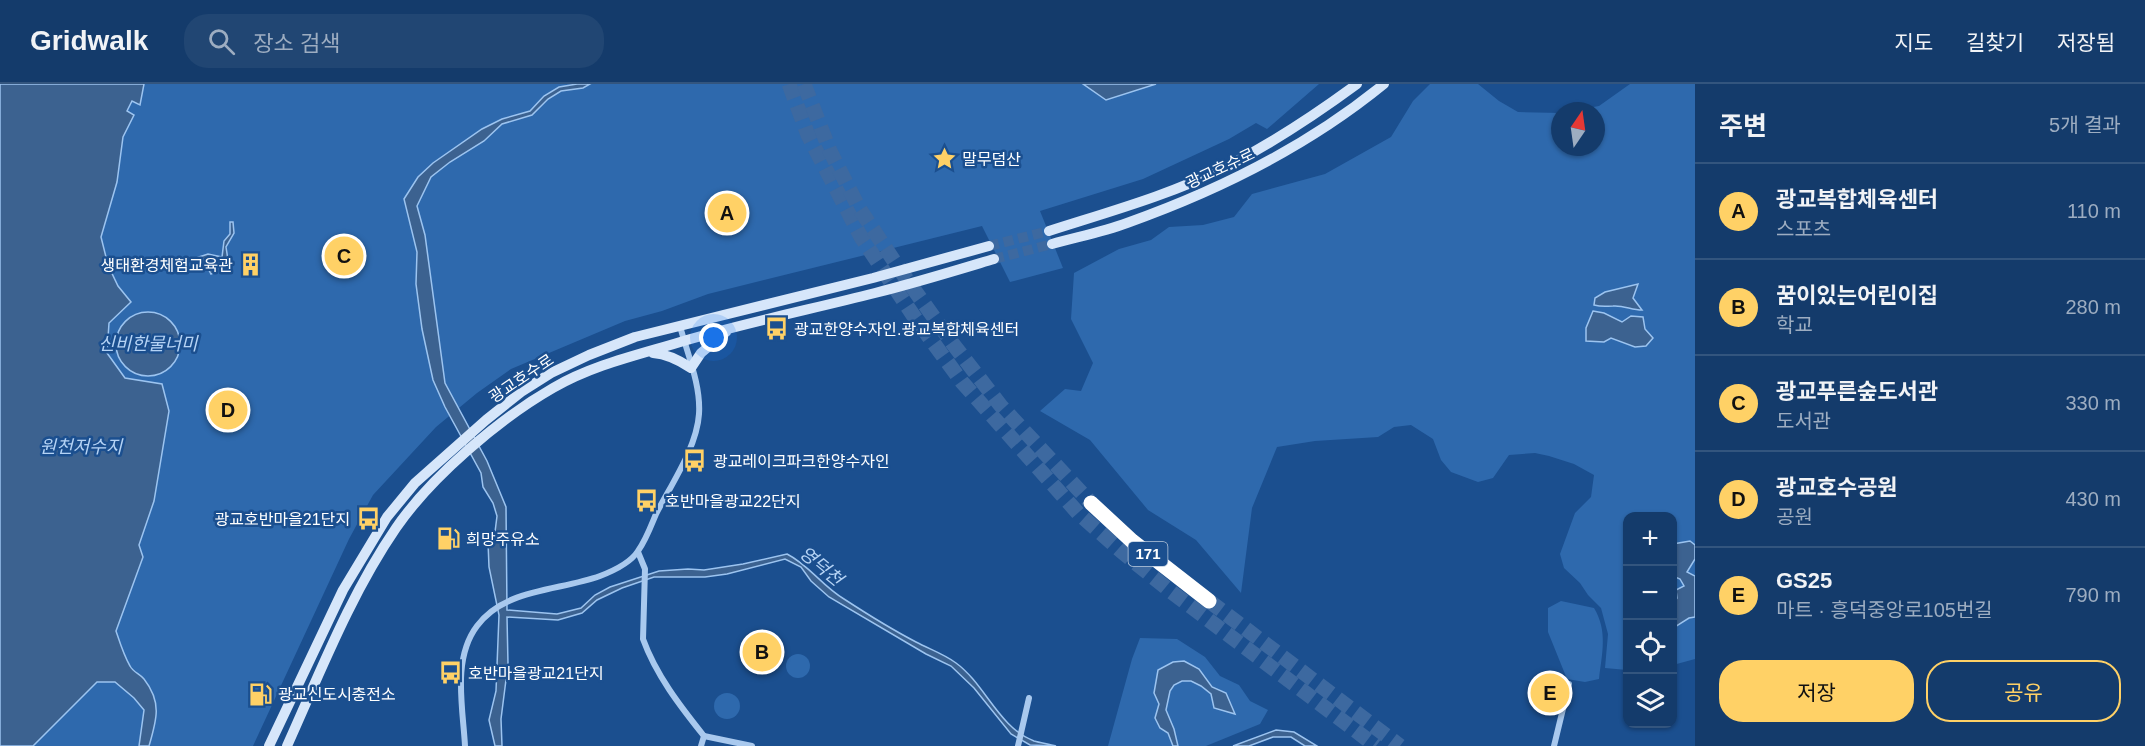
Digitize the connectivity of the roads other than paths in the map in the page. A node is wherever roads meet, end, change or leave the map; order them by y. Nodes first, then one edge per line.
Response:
1 (1357, 84) edge
2 (1384, 84) edge
3 (1049, 231) tunnel mouth
4 (1052, 244) tunnel mouth
5 (989, 246) tunnel mouth
6 (994, 260) tunnel mouth
7 (680, 326) junction
8 (731, 327) junction
9 (684, 342) junction
10 (646, 352) junction
11 (691, 368) junction
12 (1091, 503) tunnel mouth
13 (638, 552) junction
14 (1209, 601) tunnel mouth
15 (1569, 684) dead end
16 (1029, 698) dead end
17 (704, 736) junction
18 (269, 746) edge
19 (287, 746) edge
20 (465, 746) edge
21 (701, 746) edge
22 (752, 746) edge
23 (1018, 746) edge
24 (1554, 746) edge

1 - 3 main road, 광교호수로
2 - 4 main road, 광교호수로
5 - 7 main road, 광교호수로
6 - 8 main road, 광교호수로
7 - 9 street
7 - 18 main road, 광교호수로
8 - 9 main road, 광교호수로
8 - 11 main road
9 - 10 main road, 광교호수로
9 - 11 street
10 - 11 main road
10 - 19 main road, 광교호수로
11 - 13 street
12 - 14 highway, 171
13 - 17 street
13 - 20 street
15 - 24 street
16 - 23 street
17 - 21 street
17 - 22 street

